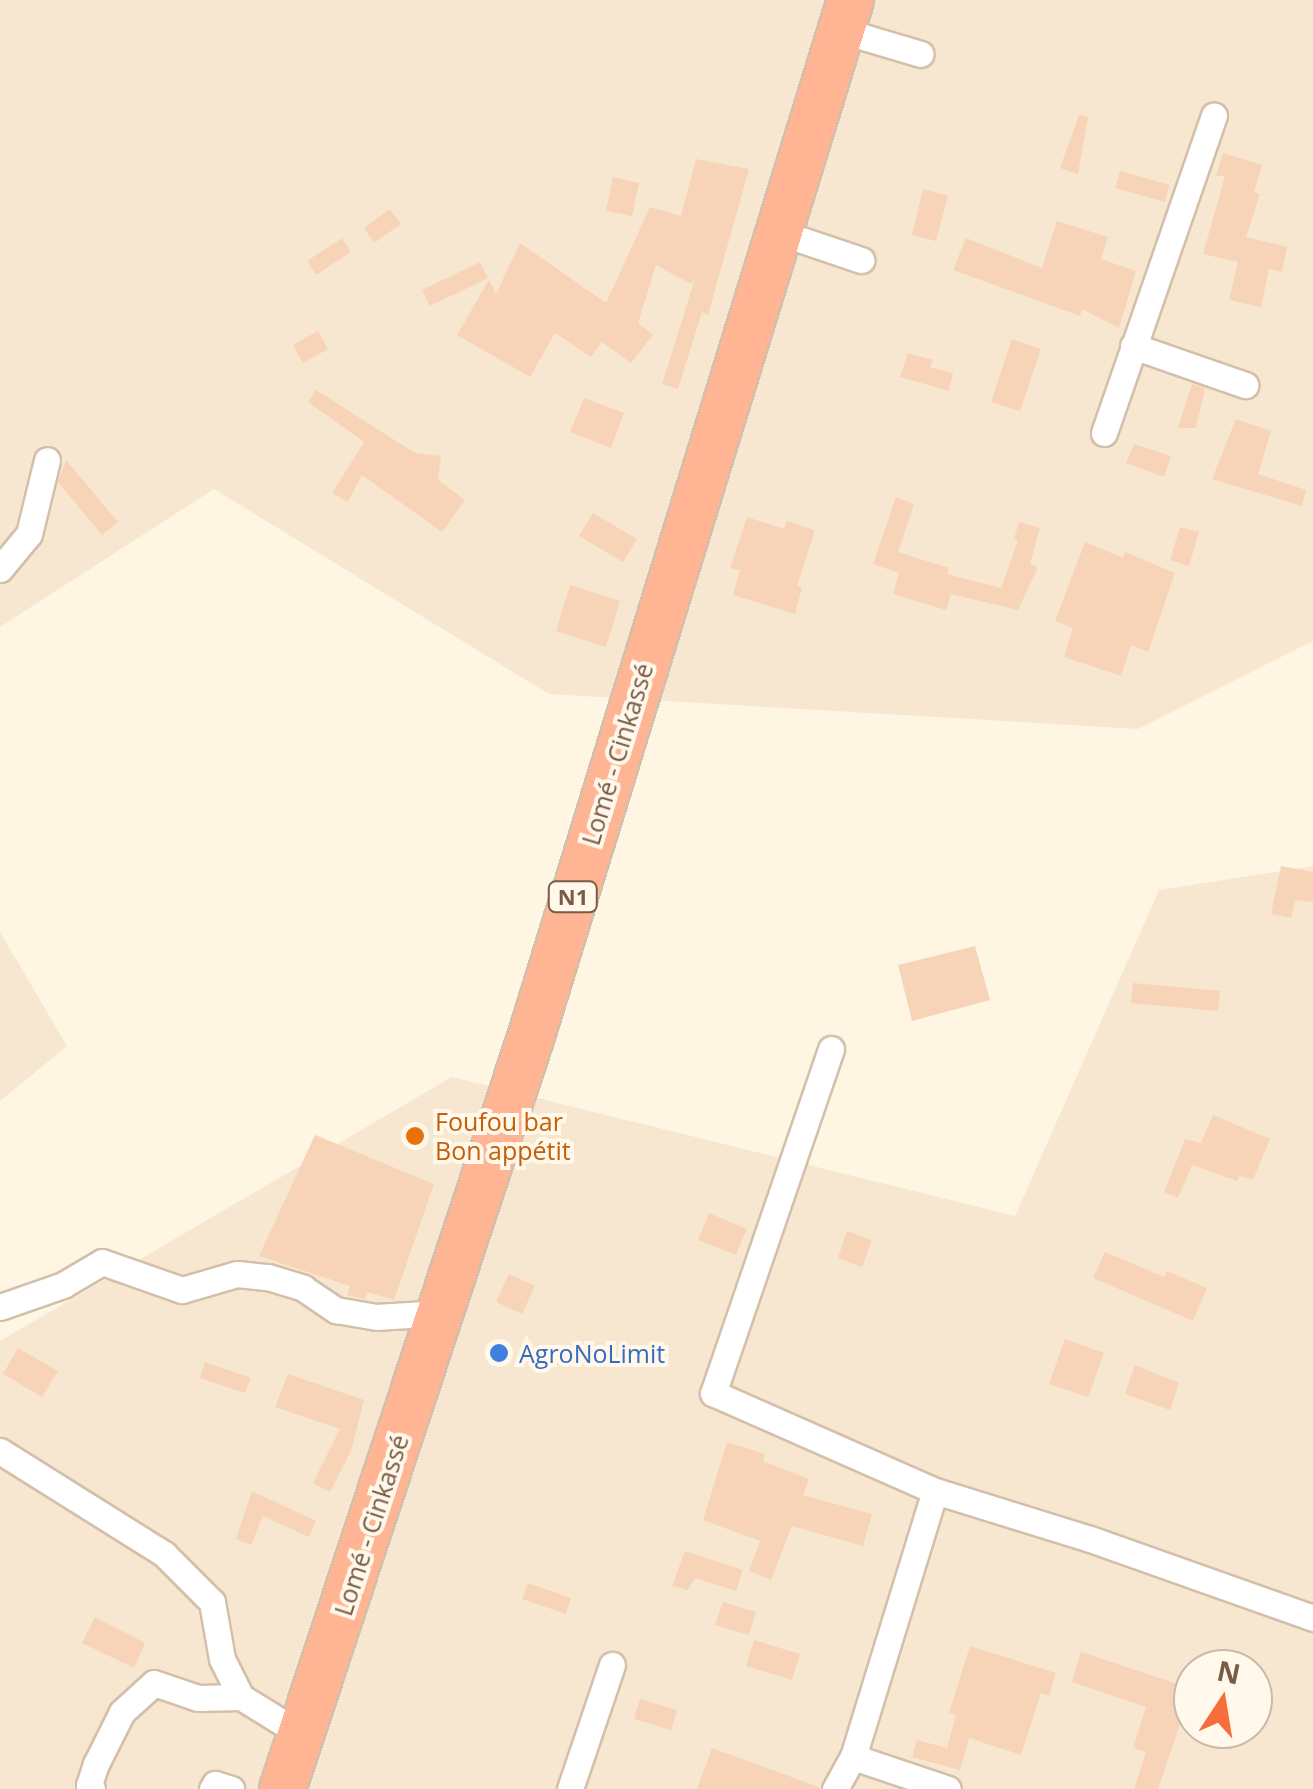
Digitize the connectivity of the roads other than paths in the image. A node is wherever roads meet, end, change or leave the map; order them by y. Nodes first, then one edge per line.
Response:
1 (845, 15) edge
2 (921, 54) dead end
3 (1214, 116) dead end
4 (778, 232) junction
5 (862, 260) dead end
6 (1133, 346) junction
7 (1245, 385) dead end
8 (1104, 433) dead end
9 (47, 460) dead end
10 (0, 569) edge
11 (831, 1049) dead end
12 (0, 1306) edge
13 (441, 1313) junction
14 (0, 1451) edge
15 (935, 1491) junction
16 (1313, 1618) edge
17 (612, 1665) dead end
18 (241, 1697) junction
19 (301, 1734) junction
20 (853, 1758) junction
21 (289, 1787) edge
22 (92, 1789) edge
23 (212, 1789) edge
24 (231, 1789) edge
25 (570, 1789) edge
26 (835, 1789) edge
27 (948, 1789) edge

1 - 2 street
1 - 4 highway, Lomé - Cinkassé / N1
3 - 6 street
4 - 5 street
4 - 13 highway, Lomé - Cinkassé / N1
6 - 7 street
6 - 8 street
9 - 10 street
11 - 15 street
12 - 13 street
13 - 19 highway, Lomé - Cinkassé / N1
14 - 18 street
15 - 16 street
15 - 20 street
17 - 25 street
18 - 19 street
18 - 22 street
19 - 21 highway, Lomé - Cinkassé / N1
20 - 26 street
20 - 27 street
23 - 24 street

